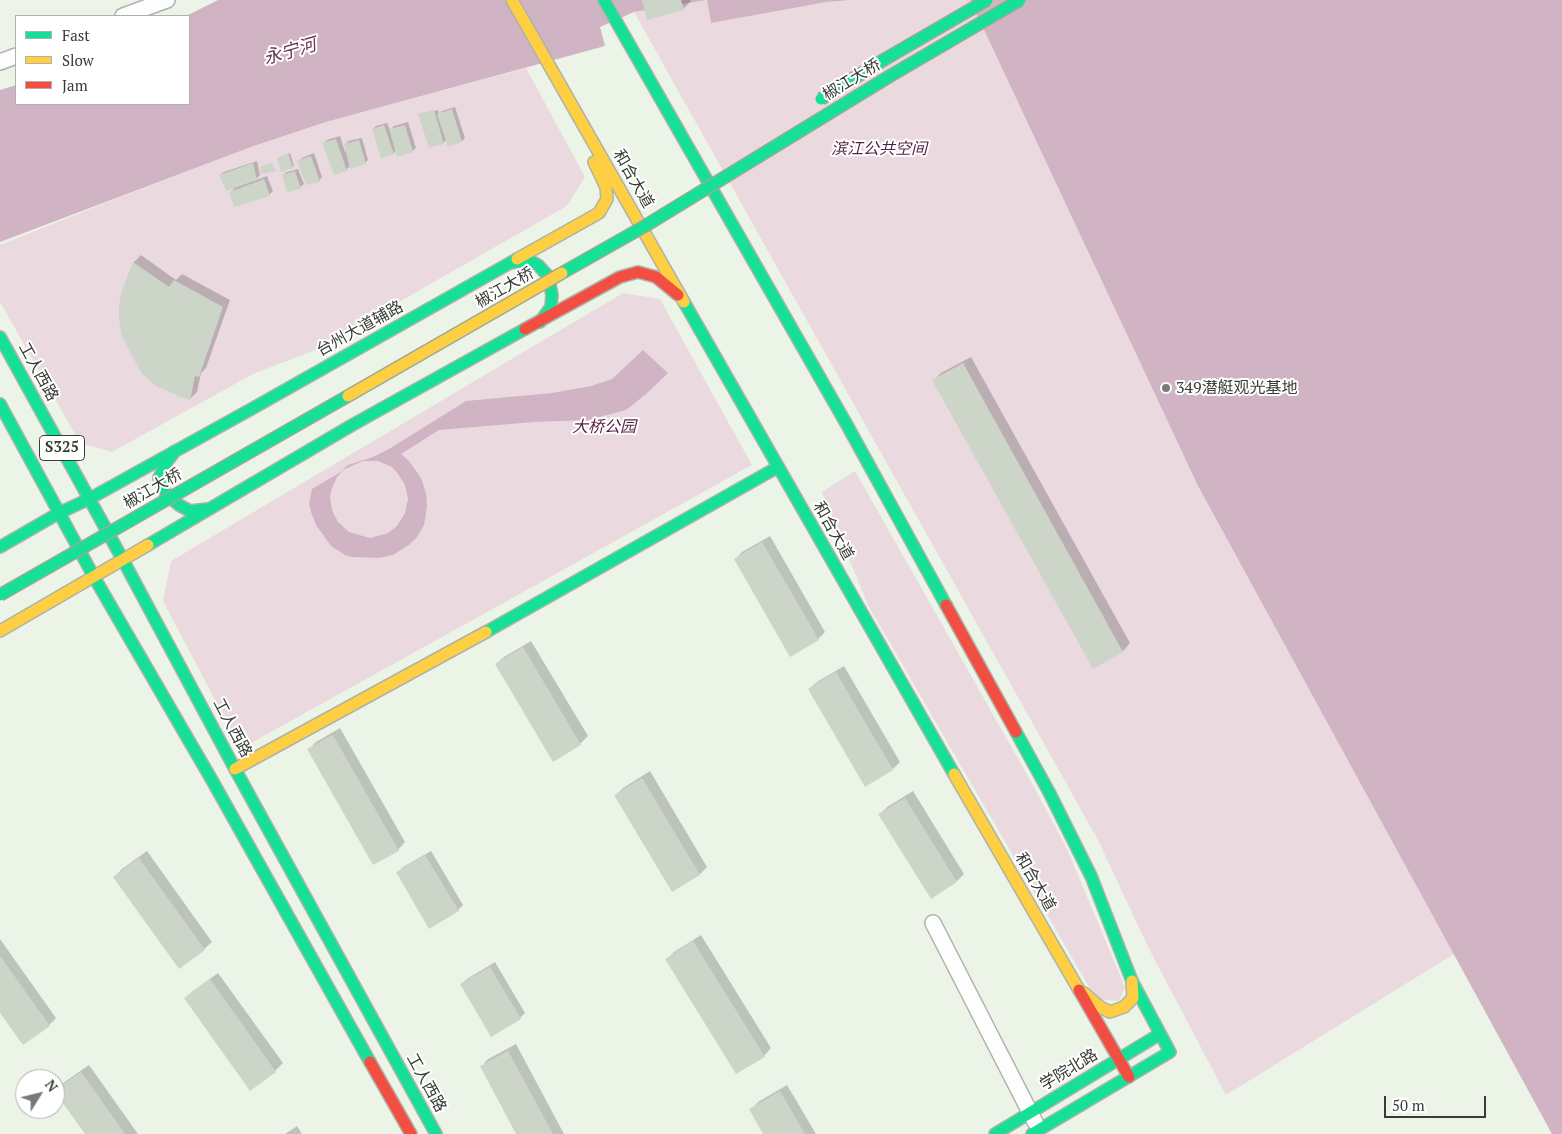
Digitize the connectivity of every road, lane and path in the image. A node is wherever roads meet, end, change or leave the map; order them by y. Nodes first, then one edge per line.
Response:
1 (167, 0) edge
2 (512, 0) edge
3 (604, 0) edge
4 (987, 0) edge
5 (1020, 0) edge
6 (127, 15) edge
7 (15, 56) edge
8 (0, 62) edge
9 (552, 72) junction
10 (813, 104) dead end
11 (713, 166) dead end
12 (697, 177) dead end
13 (647, 208) dead end
14 (621, 223) dead end
15 (553, 262) dead end
16 (510, 263) junction
17 (527, 277) dead end
18 (682, 298) junction
19 (540, 322) junction
20 (0, 337) edge
21 (0, 404) edge
22 (43, 414) junction
23 (15, 432) junction
24 (175, 450) junction
25 (778, 467) junction
26 (169, 482) dead end
27 (152, 492) dead end
28 (89, 499) junction
29 (208, 509) junction
30 (59, 513) junction
31 (109, 516) dead end
32 (59, 545) dead end
33 (0, 547) edge
34 (123, 560) junction
35 (94, 577) junction
36 (0, 585) edge
37 (3, 599) edge
38 (8, 616) dead end
39 (0, 626) edge
40 (0, 631) edge
41 (172, 650) junction
42 (144, 663) junction
43 (236, 769) junction
44 (933, 923) dead end
45 (1132, 981) junction
46 (1077, 987) junction
47 (1160, 1034) junction
48 (1119, 1059) junction
49 (1129, 1077) junction
50 (1030, 1113) junction
51 (1035, 1132) edge
52 (411, 1134) edge
53 (436, 1134) edge
54 (995, 1134) edge

1 - 6 street
2 - 9 main road, 和合大道
3 - 45 main road
4 - 10 main road, 椒江大桥, bridge
5 - 37 main road, 椒江大桥, bridge
7 - 8 street
9 - 16 main road, 台州大道辅路
9 - 18 main road, 和合大道
11 - 12 main road
13 - 14 main road
15 - 17 main road, 椒江大桥
16 - 19 main road
16 - 24 main road, 台州大道辅路
18 - 19 main road
18 - 25 main road, 和合大道
19 - 29 main road
20 - 22 main road, 工人西路 / S325
21 - 23 main road, S325
22 - 23 main road
22 - 28 main road, 工人西路 / S325
23 - 30 main road, S325
24 - 28 main road, 台州大道辅路
24 - 29 main road
25 - 43 main road
25 - 46 main road, 和合大道
26 - 27 main road, 椒江大桥
28 - 30 main road, 台州大道辅路
28 - 34 main road, 工人西路 / S325
29 - 34 main road
30 - 33 main road, 台州大道辅路
30 - 35 main road, S325
31 - 32 main road, 椒江大桥
34 - 35 main road
34 - 41 main road, 工人西路
35 - 40 main road
35 - 42 main road
36 - 37 main road
38 - 39 main road
41 - 42 main road
41 - 43 main road, 工人西路
42 - 52 main road
43 - 53 main road, 工人西路
44 - 50 street
45 - 46 main road
45 - 47 main road
46 - 48 main road, 和合大道
47 - 48 main road, 学院北路
47 - 49 main road
48 - 49 main road, 和合大道
48 - 50 main road, 学院北路
49 - 51 main road
50 - 51 street
50 - 54 main road, 学院北路

